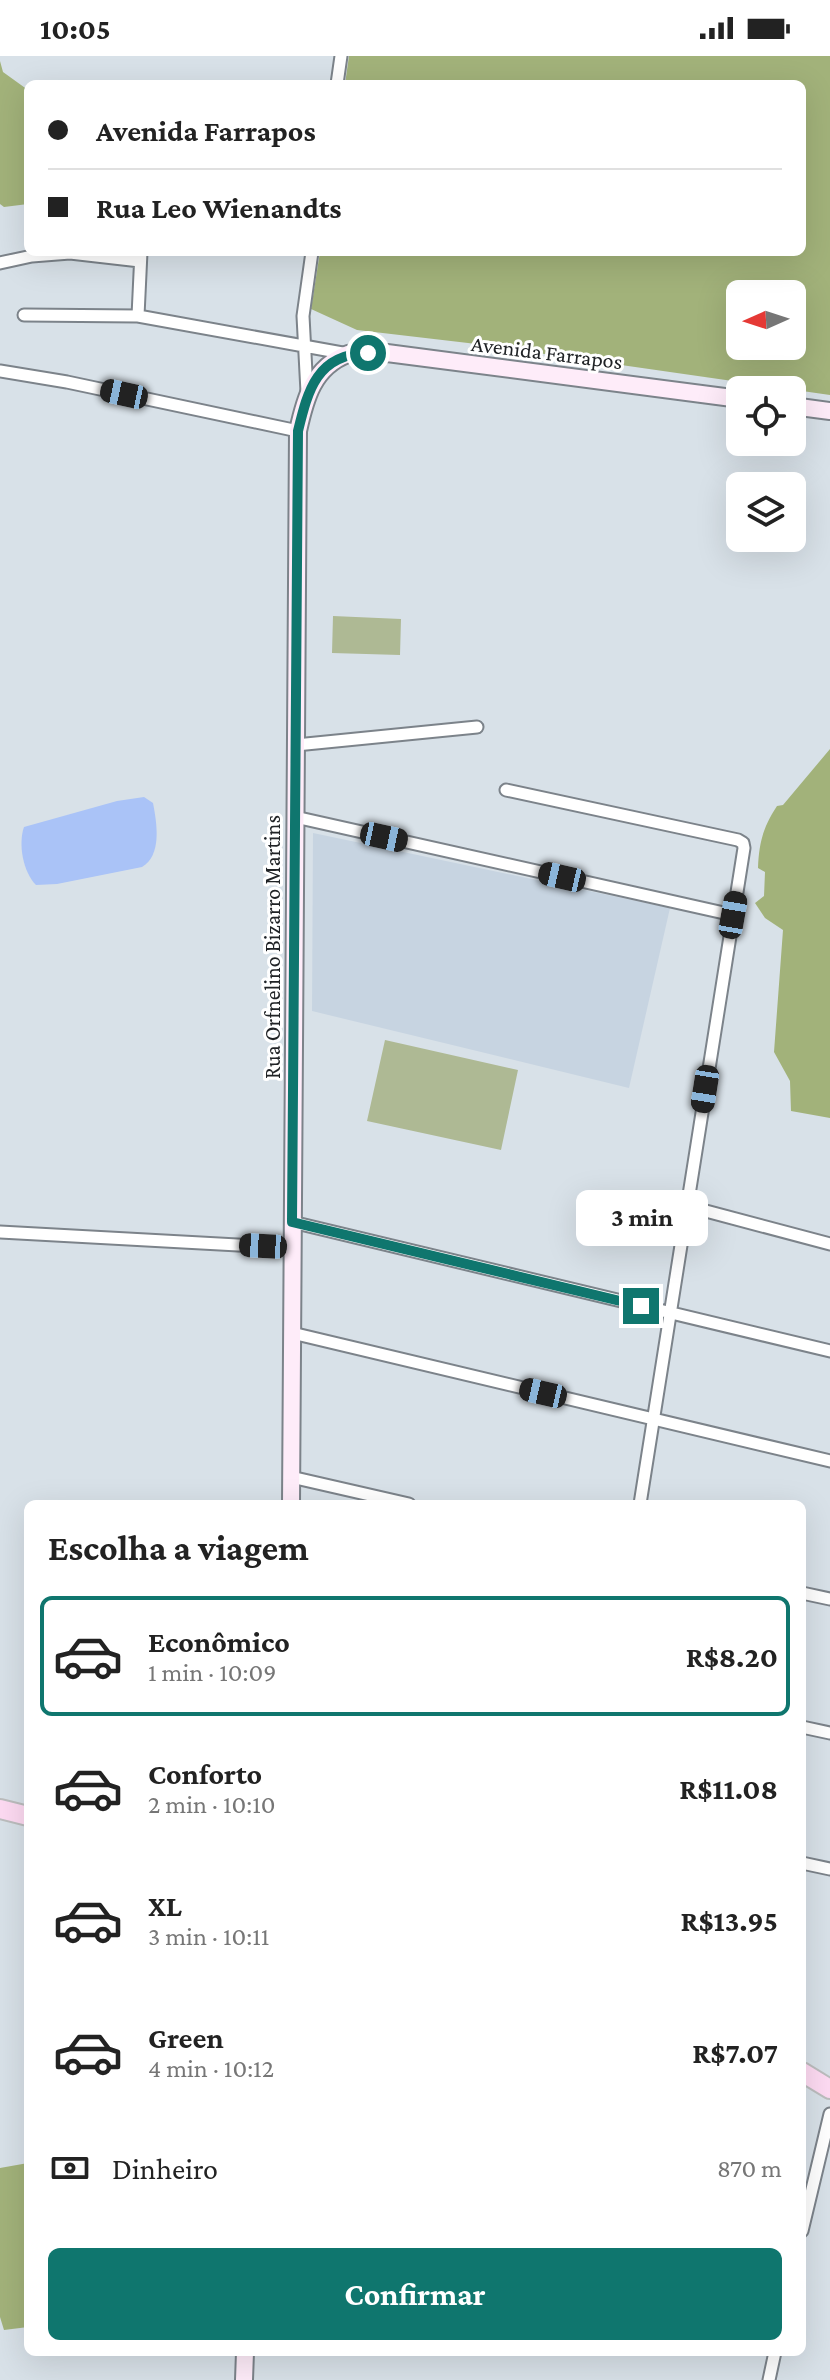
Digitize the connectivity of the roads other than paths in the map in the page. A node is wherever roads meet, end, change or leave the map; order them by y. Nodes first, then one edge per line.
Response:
1 (341, 56) edge
2 (338, 80) edge
3 (32, 256) edge
4 (141, 256) edge
5 (311, 256) edge
6 (0, 263) edge
7 (24, 315) dead end
8 (138, 316) junction
9 (304, 344) junction
10 (349, 354) junction
11 (0, 371) edge
12 (307, 392) junction
13 (726, 397) edge
14 (806, 408) edge
15 (830, 411) edge
16 (298, 431) junction
17 (477, 727) dead end
18 (296, 745) junction
19 (506, 790) dead end
20 (295, 817) junction
21 (733, 915) junction
22 (687, 1206) junction
23 (292, 1222) junction
24 (0, 1232) edge
25 (830, 1244) edge
26 (292, 1248) junction
27 (670, 1313) junction
28 (292, 1333) junction
29 (830, 1351) edge
30 (654, 1419) junction
31 (830, 1461) edge
32 (291, 1477) junction
33 (291, 1500) edge
34 (392, 1500) edge
35 (641, 1500) edge
36 (806, 1594) edge
37 (830, 1599) edge
38 (806, 1728) edge
39 (830, 1733) edge
40 (0, 1809) edge
41 (24, 1815) edge
42 (806, 1864) edge
43 (830, 1869) edge
44 (806, 2074) edge
45 (806, 2086) edge
46 (830, 2089) edge
47 (830, 2101) edge
48 (830, 2114) edge
49 (806, 2214) edge
50 (245, 2356) edge
51 (774, 2356) edge
52 (244, 2380) edge
53 (769, 2380) edge

1 - 2 street
3 - 6 street
4 - 8 street
5 - 9 street
7 - 8 street, Avenida Farrapos
8 - 9 street, Avenida Farrapos
9 - 10 street, Avenida Farrapos
9 - 12 street
10 - 12 street
10 - 13 street, Avenida Farrapos
11 - 16 street
12 - 16 street, Rua Orfnelino Bizarro Martins
14 - 15 street
16 - 18 street, Rua Orfnelino Bizarro Martins
17 - 18 street
18 - 20 street, Rua Orfnelino Bizarro Martins
19 - 21 street
20 - 21 street
20 - 23 street, Rua Orfnelino Bizarro Martins
21 - 22 street
22 - 25 street
22 - 27 street
23 - 26 street, Rua Orfnelino Bizarro Martins
23 - 27 street
24 - 26 street
26 - 28 street, Rua Orfnelino Bizarro Martins
27 - 29 street
27 - 30 street
28 - 30 street
28 - 32 street, Rua Orfnelino Bizarro Martins
30 - 31 street
30 - 35 street
32 - 33 street, Rua Orfnelino Bizarro Martins
32 - 34 street
36 - 37 street
38 - 39 street
40 - 41 main road
42 - 43 street
44 - 46 main road
45 - 47 main road
48 - 49 street
50 - 52 street
51 - 53 street

